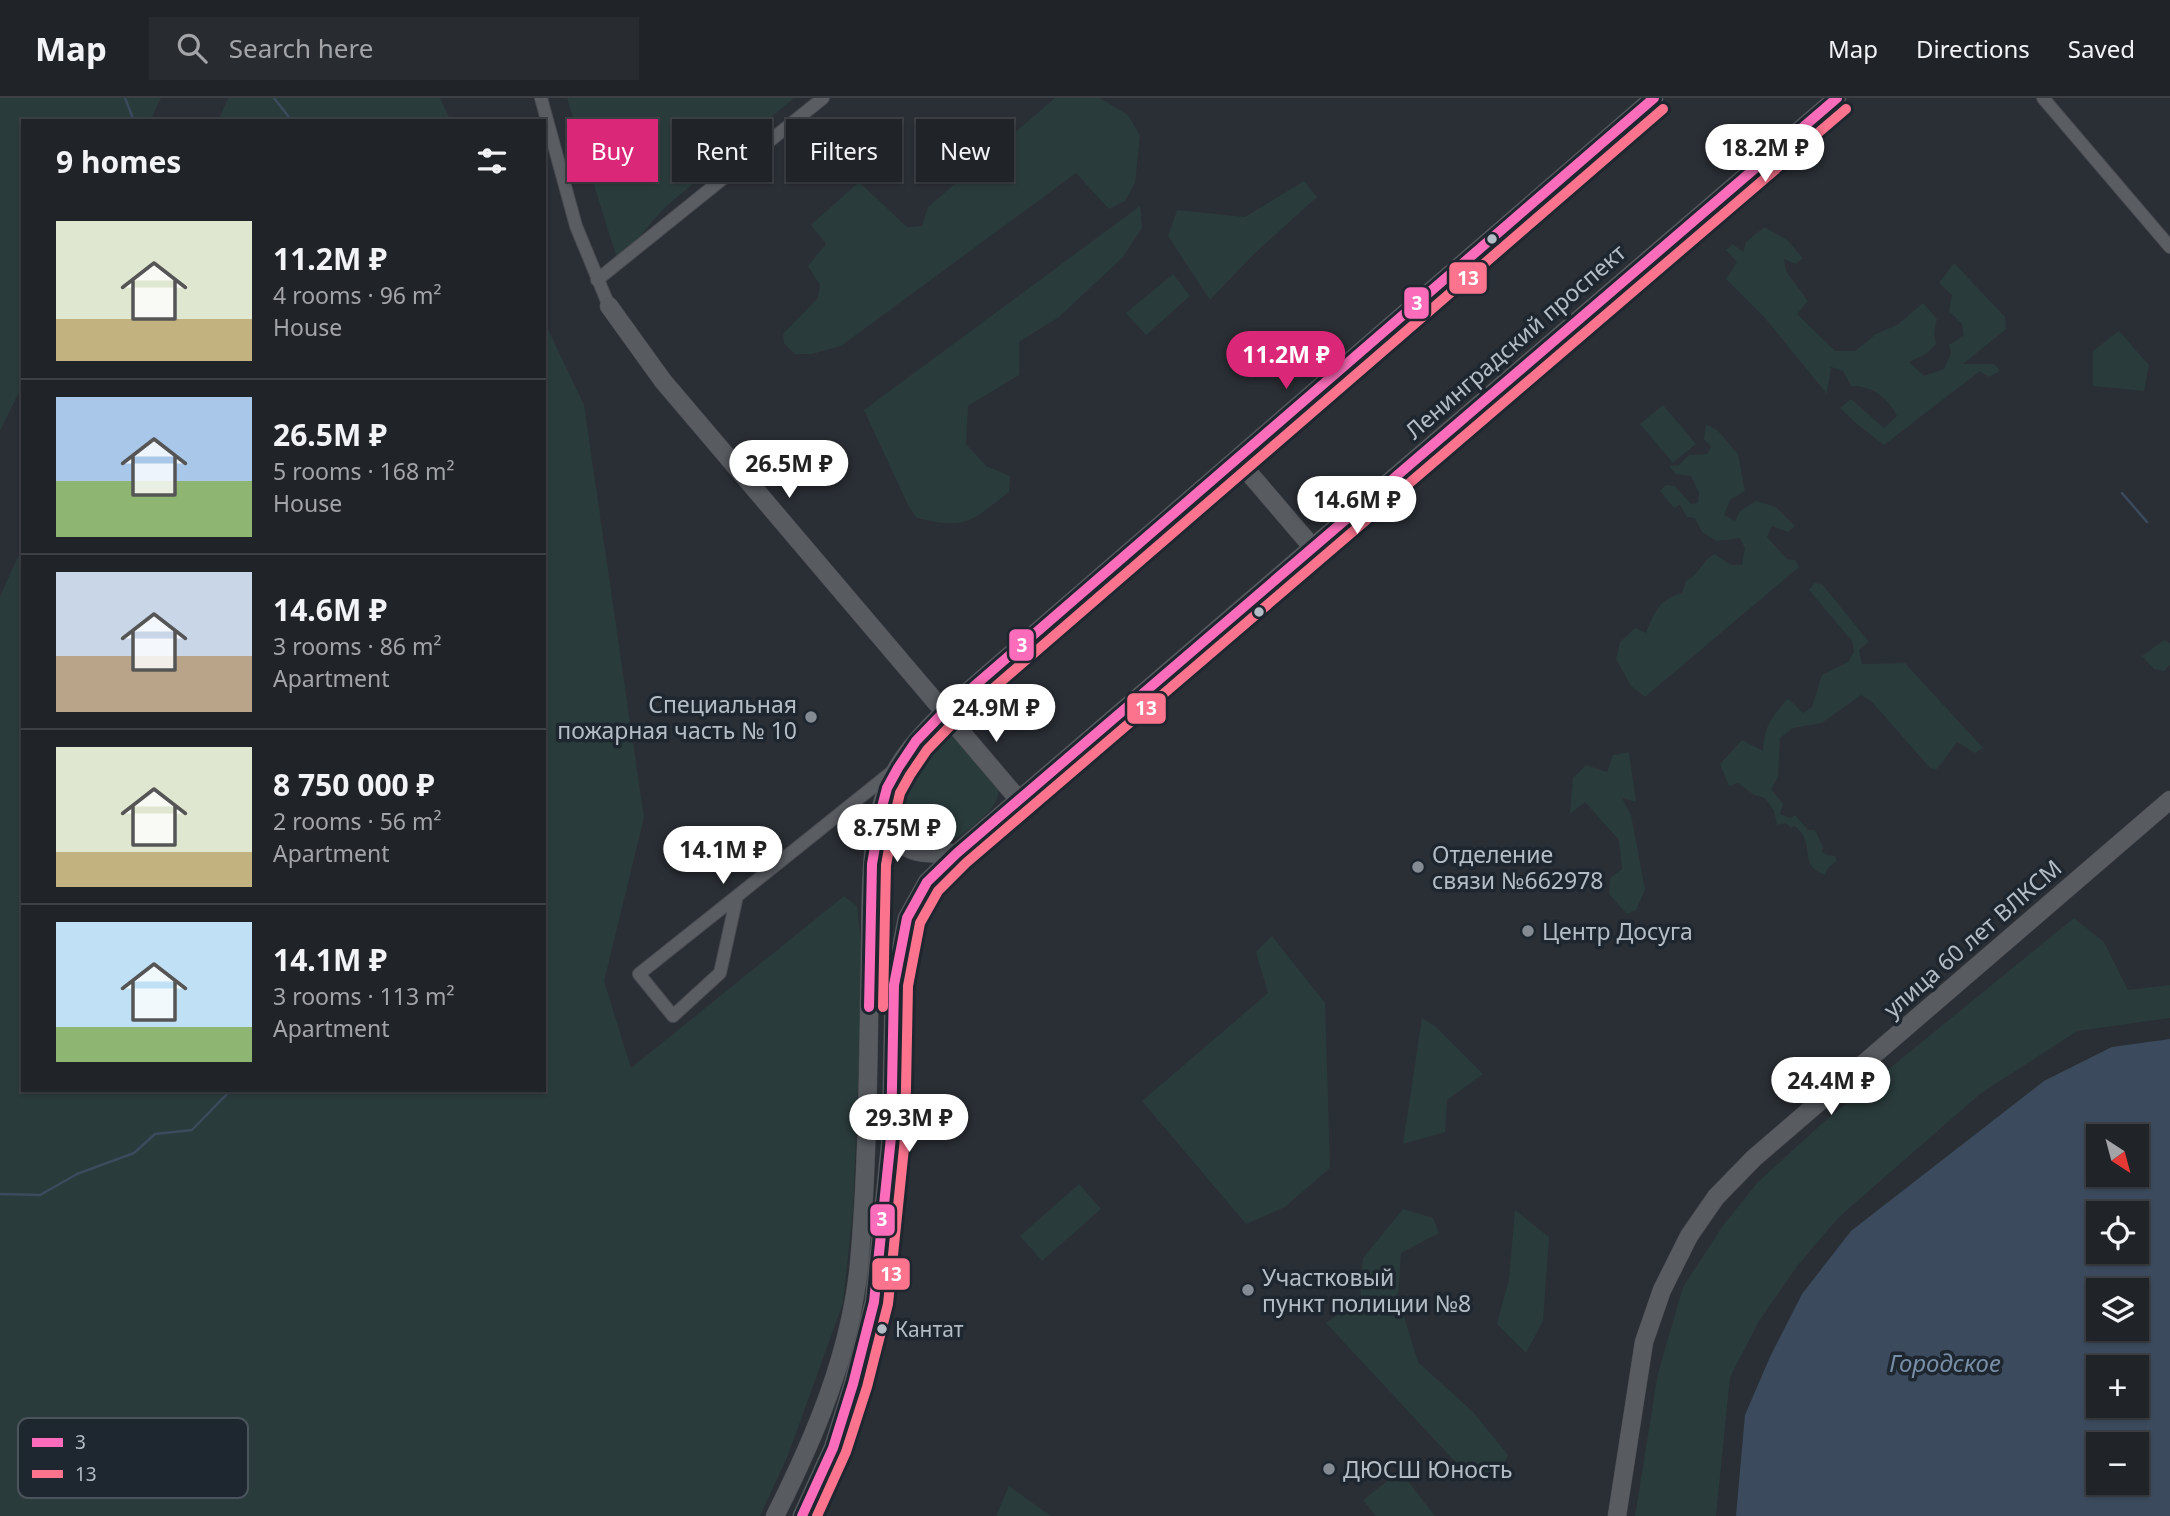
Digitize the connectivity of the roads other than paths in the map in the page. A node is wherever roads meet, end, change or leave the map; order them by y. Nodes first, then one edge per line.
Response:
1 (541, 98) edge
2 (823, 98) edge
3 (1654, 98) edge
4 (1837, 98) edge
5 (2043, 98) edge
6 (2170, 247) edge
7 (597, 280) junction
8 (609, 306) joint
9 (1237, 459) junction
10 (1314, 549) junction
11 (943, 713) junction
12 (898, 768) junction
13 (1019, 800) junction
14 (2170, 800) edge
15 (882, 807) junction
16 (957, 853) junction
17 (737, 896) junction
18 (775, 1516) edge
19 (802, 1516) edge
20 (1617, 1516) edge

1 - 7 street
2 - 7 street
3 - 9 main road
4 - 10 main road, Ленинградский проспект
5 - 6 street
7 - 8 street
8 - 11 main road
9 - 10 main road
9 - 11 main road
10 - 13 main road, Ленинградский проспект
11 - 12 main road
11 - 13 main road
12 - 15 main road
12 - 17 street
13 - 16 main road, Ленинградский проспект
14 - 20 main road, улица 60 лет ВЛКСМ
15 - 16 main road
15 - 18 main road
16 - 19 main road, Ленинградский проспект
17 - 17 street

